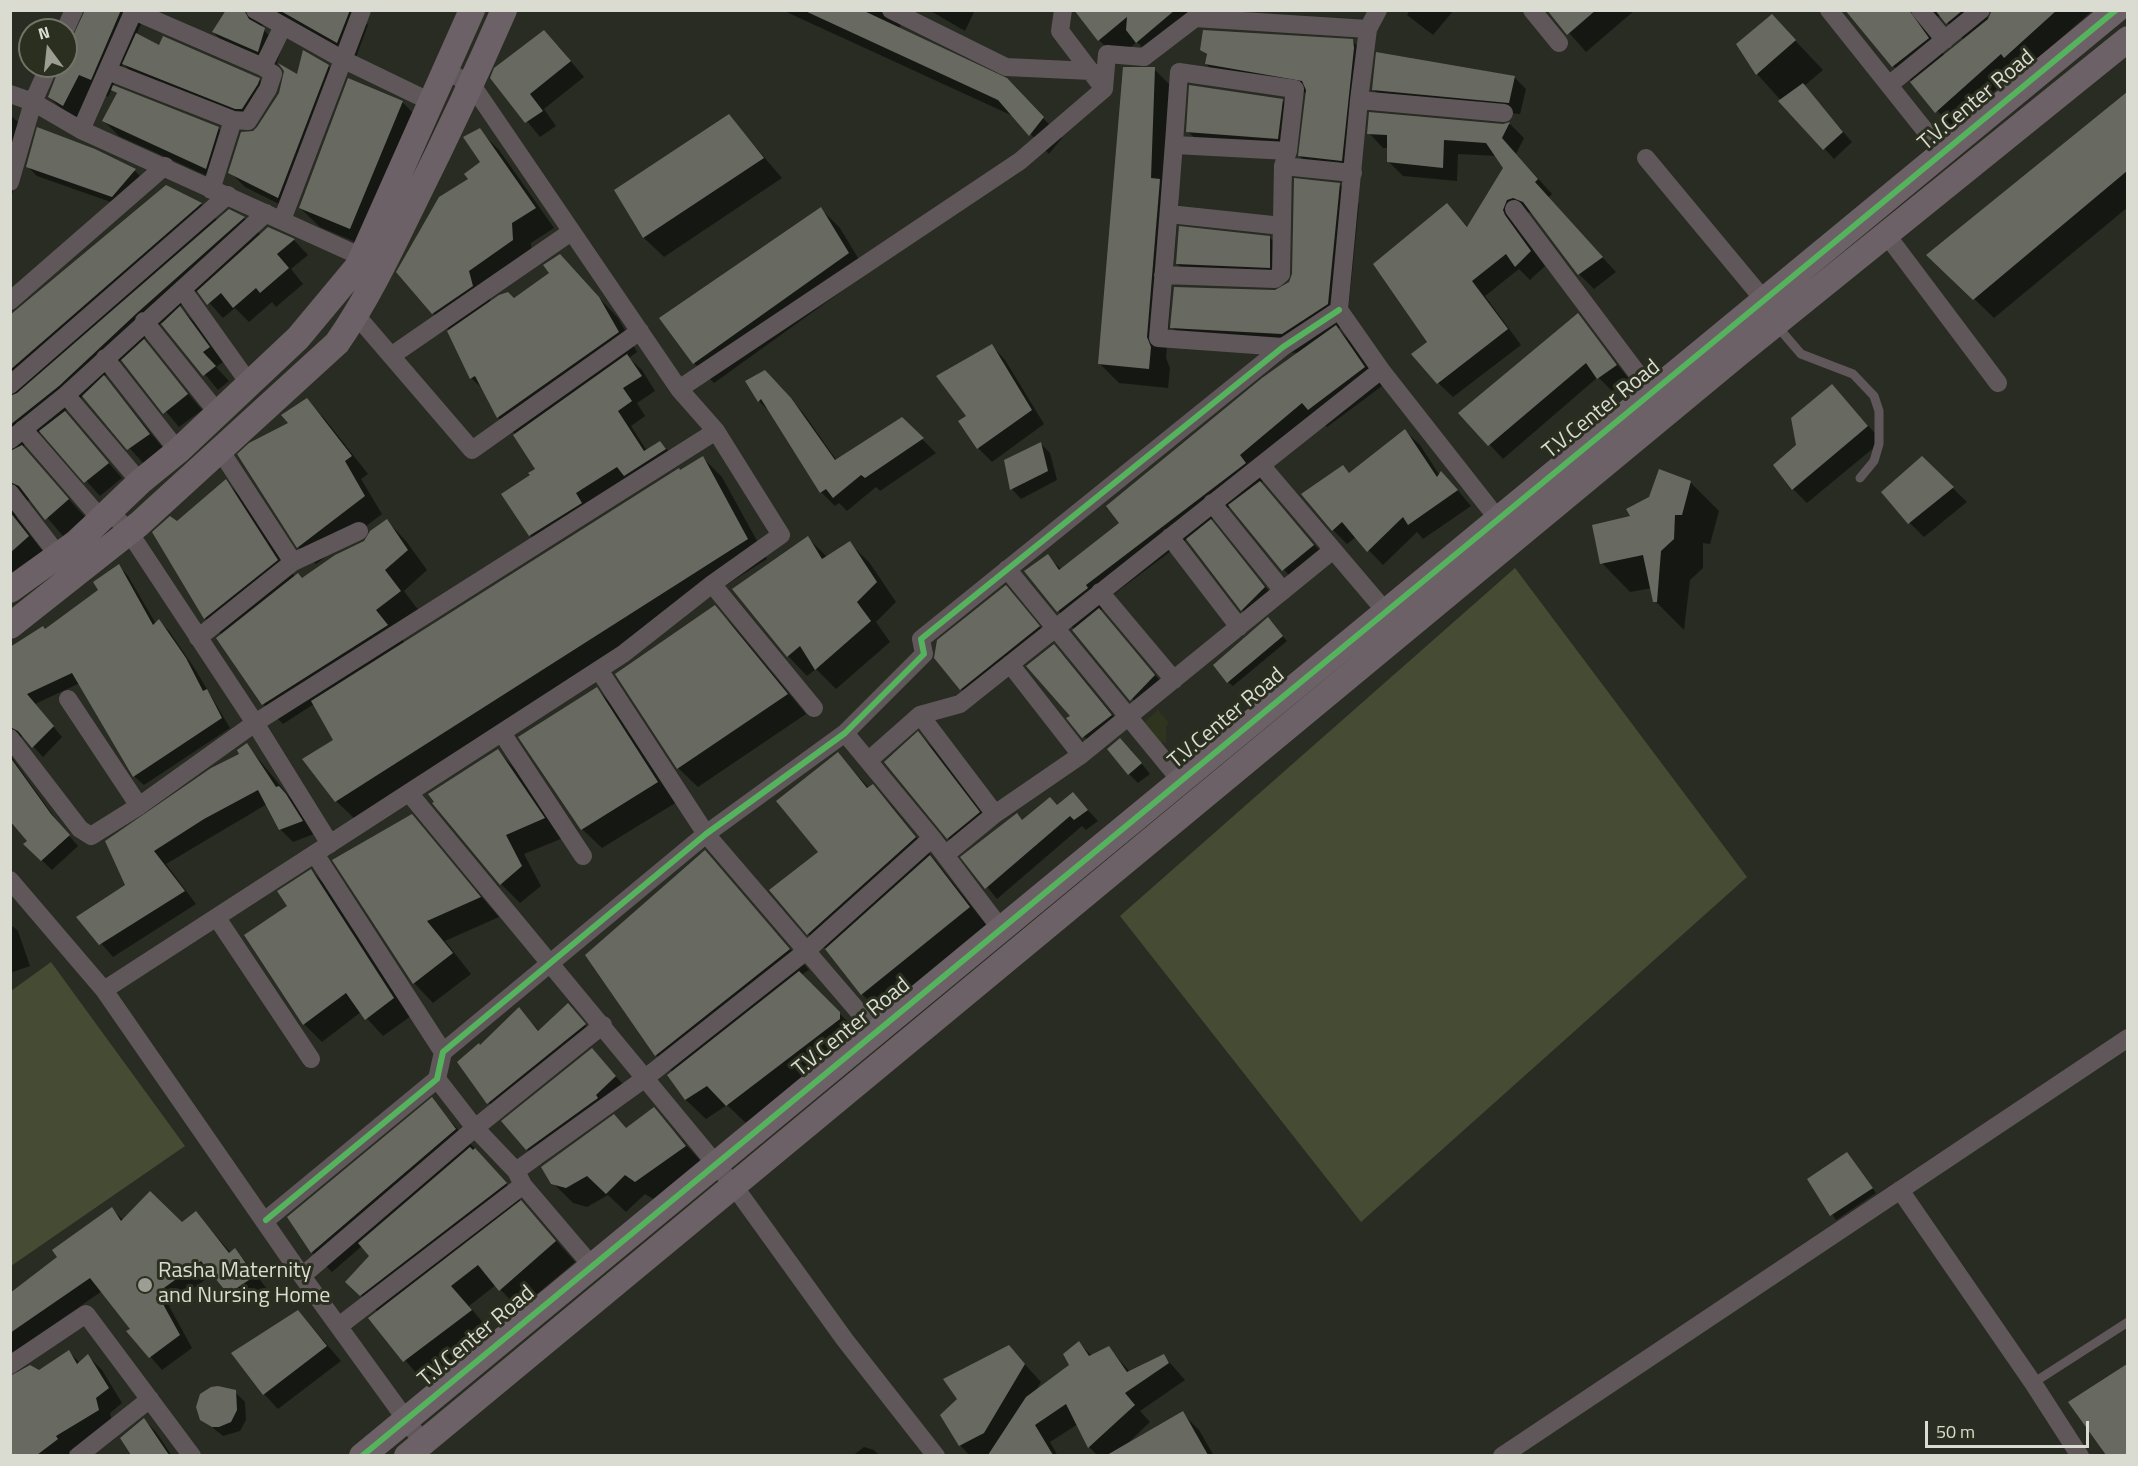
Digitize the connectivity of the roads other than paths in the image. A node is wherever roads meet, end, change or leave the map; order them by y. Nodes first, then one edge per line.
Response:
1 (255, 10) edge
2 (362, 10) edge
3 (472, 10) edge
4 (504, 10) edge
5 (891, 10) edge
6 (1063, 10) edge
7 (1378, 10) edge
8 (1532, 10) edge
9 (1829, 10) edge
10 (1920, 10) edge
11 (1981, 10) edge
12 (2116, 10) edge
13 (134, 11) edge
14 (283, 26) junction
15 (1368, 29) junction
16 (2127, 39) edge
17 (1945, 40) junction
18 (1559, 43) dead end
19 (342, 59) junction
20 (263, 67) junction
21 (108, 70) junction
22 (445, 70) junction
23 (1091, 71) junction
24 (44, 78) edge
25 (472, 85) junction
26 (1889, 85) junction
27 (1104, 89) junction
28 (10, 94) edge
29 (1359, 100) junction
30 (33, 102) junction
31 (431, 102) junction
32 (1504, 113) dead end
33 (233, 120) junction
34 (81, 130) junction
35 (1175, 145) junction
36 (1943, 153) junction
37 (1646, 158) dead end
38 (1285, 159) junction
39 (165, 166) junction
40 (1353, 174) junction
41 (10, 182) edge
42 (219, 192) junction
43 (1514, 209) dead end
44 (1169, 214) junction
45 (274, 217) junction
46 (1281, 226) junction
47 (571, 232) junction
48 (1886, 234) junction
49 (362, 257) junction
50 (1163, 275) junction
51 (182, 289) junction
52 (1764, 300) junction
53 (10, 301) edge
54 (1339, 310) junction
55 (356, 315) junction
56 (144, 321) junction
57 (1775, 324) junction
58 (640, 331) junction
59 (1283, 347) junction
60 (391, 356) junction
61 (105, 358) junction
62 (1381, 370) junction
63 (249, 383) junction
64 (1998, 383) dead end
65 (10, 385) edge
66 (679, 389) junction
67 (1652, 393) junction
68 (66, 395) junction
69 (218, 412) junction
70 (716, 431) junction
71 (17, 434) edge
72 (178, 450) junction
73 (220, 450) junction
74 (1261, 465) junction
75 (1860, 478) dead end
76 (140, 482) junction
77 (10, 493) edge
78 (1212, 503) junction
79 (106, 515) junction
80 (1498, 519) junction
81 (359, 531) dead end
82 (129, 532) junction
83 (1170, 537) junction
84 (1333, 550) junction
85 (58, 555) junction
86 (293, 562) junction
87 (1007, 569) junction
88 (712, 584) junction
89 (12, 585) edge
90 (1283, 591) junction
91 (1100, 592) junction
92 (1386, 612) junction
93 (10, 626) edge
94 (1239, 627) junction
95 (1054, 629) junction
96 (198, 638) junction
97 (1010, 664) junction
98 (599, 670) junction
99 (1174, 680) junction
100 (68, 699) dead end
101 (814, 708) dead end
102 (920, 715) junction
103 (1127, 717) junction
104 (255, 723) junction
105 (502, 733) junction
106 (846, 733) junction
107 (10, 738) edge
108 (1082, 755) junction
109 (869, 760) junction
110 (1181, 782) junction
111 (409, 793) junction
112 (139, 806) junction
113 (995, 814) junction
114 (706, 834) junction
115 (932, 838) junction
116 (323, 849) junction
117 (945, 855) junction
118 (583, 856) dead end
119 (10, 880) edge
120 (217, 918) junction
121 (1001, 929) junction
122 (805, 951) junction
123 (550, 963) junction
124 (104, 990) junction
125 (603, 1025) junction
126 (876, 1032) junction
127 (2127, 1038) edge
128 (442, 1052) junction
129 (311, 1059) dead end
130 (437, 1079) junction
131 (644, 1079) junction
132 (475, 1128) junction
133 (715, 1165) junction
134 (520, 1178) junction
135 (734, 1186) junction
136 (1900, 1190) junction
137 (266, 1220) junction
138 (591, 1266) junction
139 (302, 1276) junction
140 (2127, 1322) edge
141 (339, 1326) junction
142 (10, 1365) edge
143 (2033, 1383) junction
144 (150, 1399) junction
145 (406, 1419) junction
146 (415, 1449) edge
147 (78, 1455) edge
148 (192, 1455) edge
149 (362, 1455) edge
150 (936, 1455) edge
151 (1502, 1455) edge
152 (2080, 1455) edge

1 - 14 street
2 - 19 street
3 - 22 street
4 - 25 street
5 - 23 street
6 - 23 street
7 - 15 street
8 - 18 street
9 - 26 street
10 - 17 street
11 - 17 street
12 - 36 street, T.V.Center Road
13 - 20 street
13 - 21 street
14 - 19 street
14 - 20 street
15 - 27 street
15 - 29 street
16 - 48 street, T.V.Center Road
17 - 26 street
19 - 31 street
19 - 45 street
20 - 33 street
21 - 33 street
21 - 34 street
22 - 25 street
22 - 31 street
23 - 27 street
24 - 30 street
25 - 47 street
25 - 55 street
26 - 36 street
27 - 66 street
28 - 30 street
29 - 32 street
29 - 40 street
30 - 34 street
30 - 41 street
31 - 49 street
33 - 42 street
34 - 39 street
35 - 38 street
35 - 38 street
35 - 44 street
36 - 52 street, T.V.Center Road
37 - 52 street
38 - 40 street
38 - 46 street
39 - 42 street
39 - 53 street
40 - 54 street
42 - 45 street
42 - 65 street
43 - 67 street
44 - 46 street
44 - 50 street
45 - 49 street
45 - 51 street
46 - 50 street
47 - 58 street
47 - 60 street
48 - 57 street, T.V.Center Road
48 - 64 street
49 - 63 street
50 - 59 street
51 - 56 street
51 - 63 street
52 - 67 street, T.V.Center Road
54 - 59 street
54 - 62 street
55 - 60 street
55 - 73 street
56 - 61 street
56 - 69 street
57 - 75 lane
57 - 135 street, T.V.Center Road
58 - 60 street
58 - 66 street
59 - 87 street
61 - 68 street
61 - 72 street
62 - 74 street
62 - 80 street
63 - 69 street
66 - 70 street
67 - 80 street, T.V.Center Road
68 - 71 street
68 - 76 street
69 - 72 street
70 - 88 street
70 - 104 street
71 - 79 street
72 - 76 street
73 - 82 street
73 - 86 street
74 - 78 street
74 - 84 street
76 - 79 street
77 - 85 street
78 - 83 street
78 - 90 street
79 - 82 street
79 - 85 street
80 - 92 street, T.V.Center Road
81 - 86 street
82 - 93 street
82 - 96 street
83 - 91 street
83 - 94 street
84 - 90 street
84 - 92 street
85 - 89 street
86 - 96 street
87 - 95 street
87 - 106 street
88 - 98 street
88 - 101 street
90 - 94 street
91 - 95 street
91 - 99 street
92 - 110 street, T.V.Center Road
94 - 99 street
95 - 97 street
95 - 103 street
96 - 104 street
97 - 102 street
97 - 108 street
98 - 105 street
98 - 114 street
99 - 103 street
100 - 112 street
102 - 109 street
102 - 113 street
103 - 108 street
103 - 110 street
104 - 112 street
104 - 116 street
105 - 111 street
105 - 118 street
106 - 109 street
106 - 114 street
107 - 112 street
108 - 113 street
109 - 115 street
110 - 121 street, T.V.Center Road
111 - 116 street
111 - 123 street
113 - 117 street
114 - 122 street
114 - 123 street
115 - 117 street
115 - 122 street
116 - 120 street
116 - 128 street
117 - 121 street
119 - 124 street
120 - 124 street
120 - 129 street
121 - 126 street, T.V.Center Road
122 - 126 street
122 - 131 street
123 - 125 street
123 - 128 street
124 - 137 street
125 - 131 street
125 - 132 street
126 - 133 street, T.V.Center Road
127 - 136 street
128 - 130 street
130 - 132 street
130 - 137 street
131 - 133 street
131 - 134 street
132 - 134 street
132 - 139 street
133 - 135 street
133 - 138 street, T.V.Center Road
134 - 138 street
134 - 141 street
135 - 146 street, T.V.Center Road
135 - 150 street
136 - 143 street
136 - 151 street
137 - 139 street
138 - 145 street, T.V.Center Road
139 - 141 street
140 - 143 lane
141 - 145 street
142 - 144 street
143 - 152 street
144 - 147 street
144 - 148 street
145 - 146 street
145 - 149 street, T.V.Center Road

